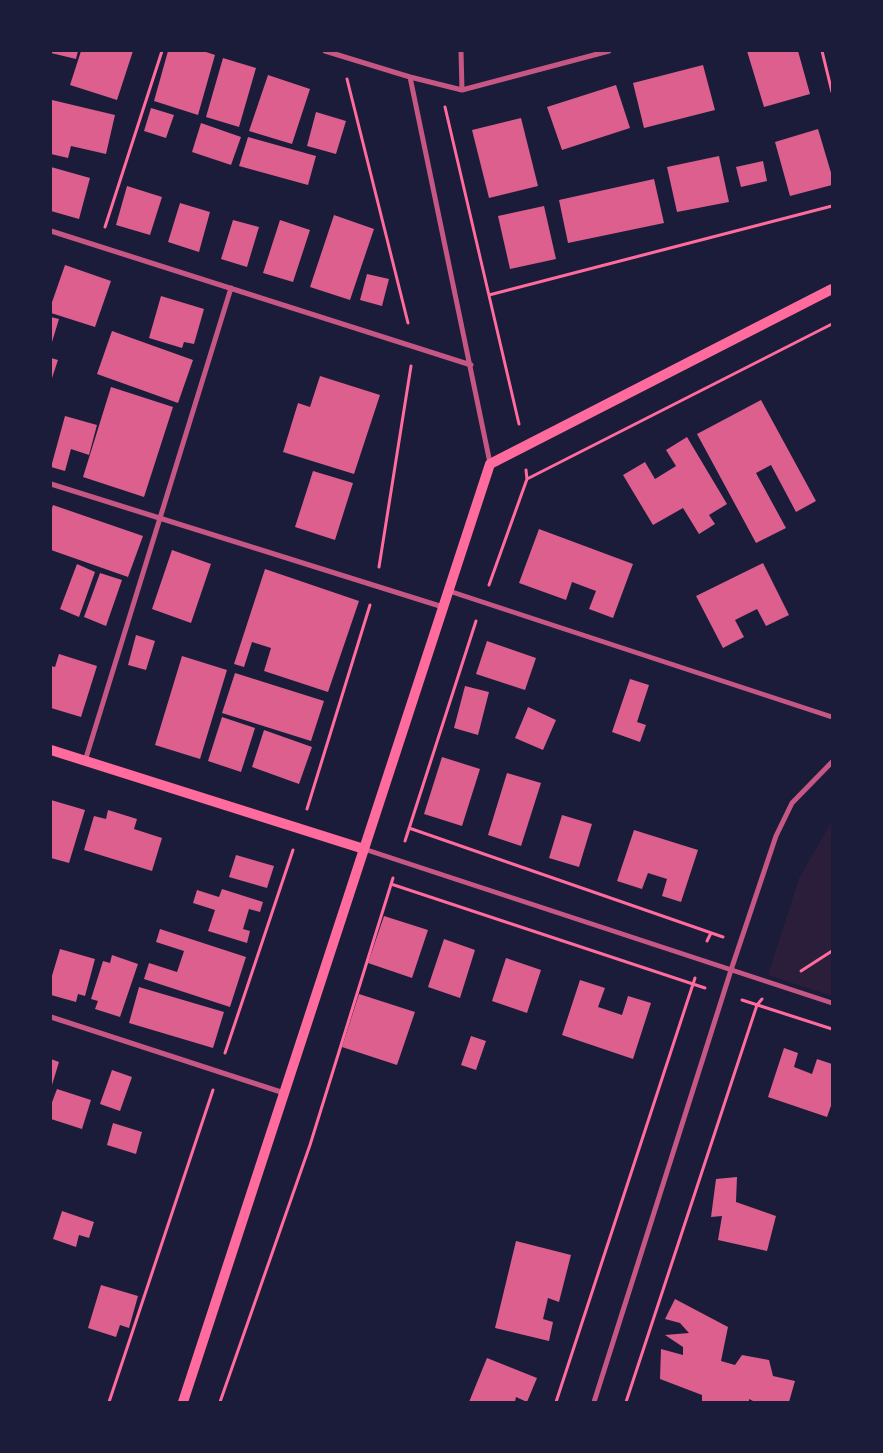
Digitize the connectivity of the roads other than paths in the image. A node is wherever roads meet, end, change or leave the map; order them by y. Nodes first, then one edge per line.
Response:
1 (325, 51) edge
2 (461, 51) edge
3 (609, 51) edge
4 (410, 77) junction
5 (462, 90) junction
6 (51, 231) edge
7 (231, 288) junction
8 (832, 290) edge
9 (471, 365) junction
10 (490, 464) junction
11 (51, 484) edge
12 (160, 519) junction
13 (448, 591) junction
14 (443, 607) junction
15 (832, 717) edge
16 (51, 750) edge
17 (85, 760) junction
18 (832, 762) edge
19 (364, 849) junction
20 (731, 970) junction
21 (832, 1003) edge
22 (51, 1017) edge
23 (284, 1093) junction
24 (183, 1402) edge
25 (594, 1402) edge

1 - 4 street
2 - 5 street
3 - 5 street
4 - 5 street
4 - 9 street
6 - 7 street
7 - 9 street
7 - 12 street
8 - 10 main road
9 - 10 street
10 - 13 main road
11 - 12 street
12 - 14 street
12 - 17 street
13 - 14 main road
13 - 15 street
14 - 19 main road
16 - 17 main road
17 - 19 main road
18 - 20 street
19 - 20 street
19 - 23 main road
20 - 21 street
20 - 25 street
22 - 23 street
23 - 24 main road

